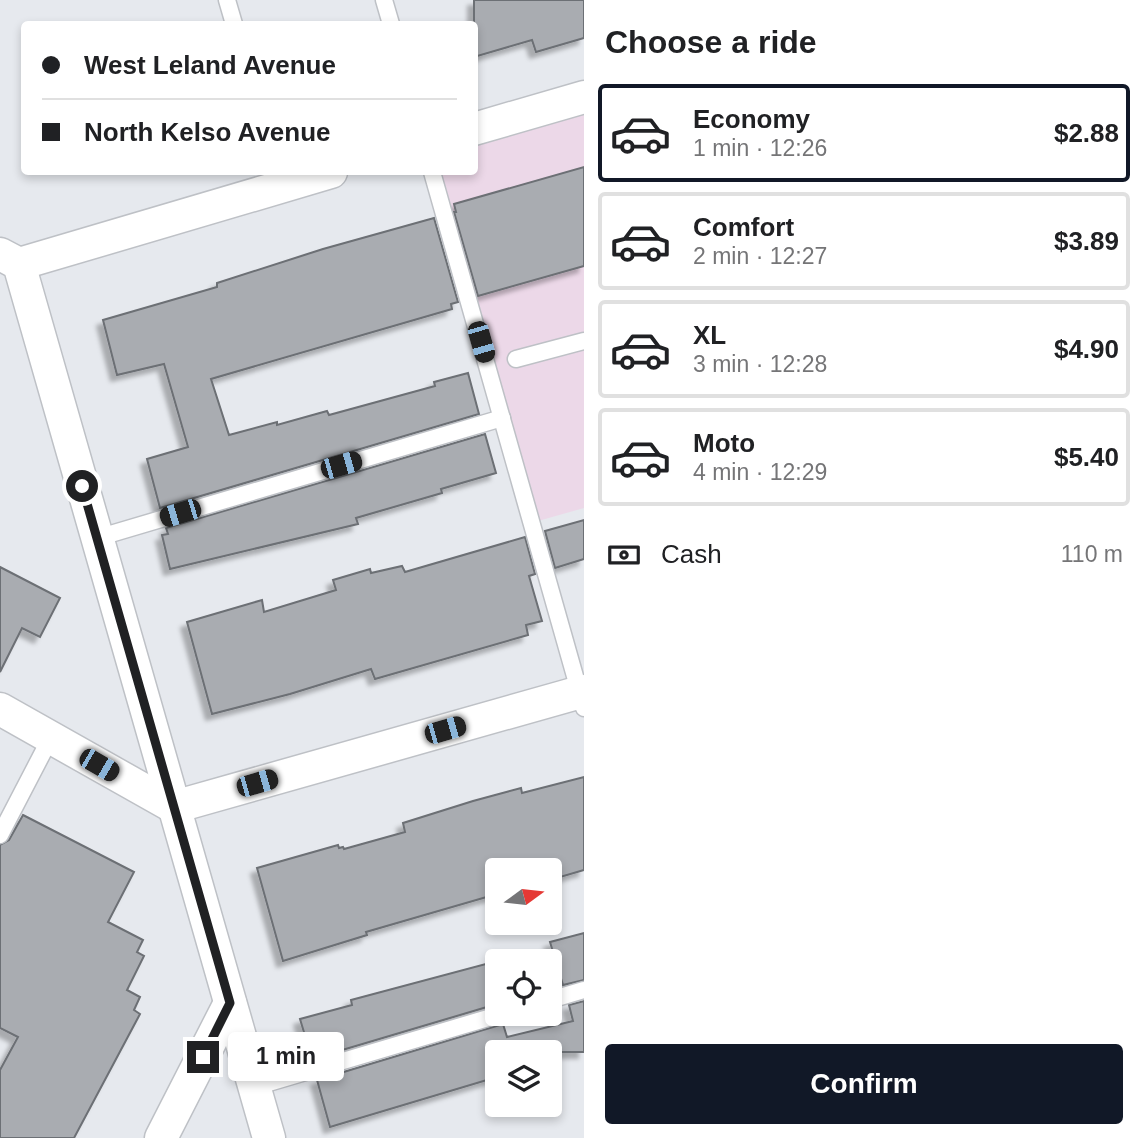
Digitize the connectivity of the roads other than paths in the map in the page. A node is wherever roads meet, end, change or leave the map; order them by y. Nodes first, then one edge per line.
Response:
1 (227, 0) edge
2 (384, 0) edge
3 (233, 21) edge
4 (390, 21) edge
5 (584, 97) edge
6 (478, 128) edge
7 (309, 175) edge
8 (433, 175) edge
9 (279, 179) edge
10 (9, 259) edge
11 (584, 341) edge
12 (516, 359) dead end
13 (502, 418) junction
14 (97, 538) junction
15 (583, 697) edge
16 (0, 709) edge
17 (51, 737) junction
18 (174, 807) junction
19 (0, 835) edge
20 (584, 990) edge
21 (562, 996) edge
22 (230, 1003) junction
23 (485, 1019) edge
24 (255, 1087) junction
25 (161, 1138) edge
26 (269, 1138) edge

1 - 3 lane
2 - 4 lane
5 - 6 street
7 - 9 street
8 - 13 lane
9 - 10 street
10 - 14 street
11 - 12 lane
13 - 14 lane
13 - 15 lane
14 - 18 street
15 - 18 street
16 - 17 street
17 - 18 street
17 - 19 lane
18 - 22 street
20 - 21 lane
22 - 24 street
22 - 25 street
23 - 24 lane
24 - 26 street

